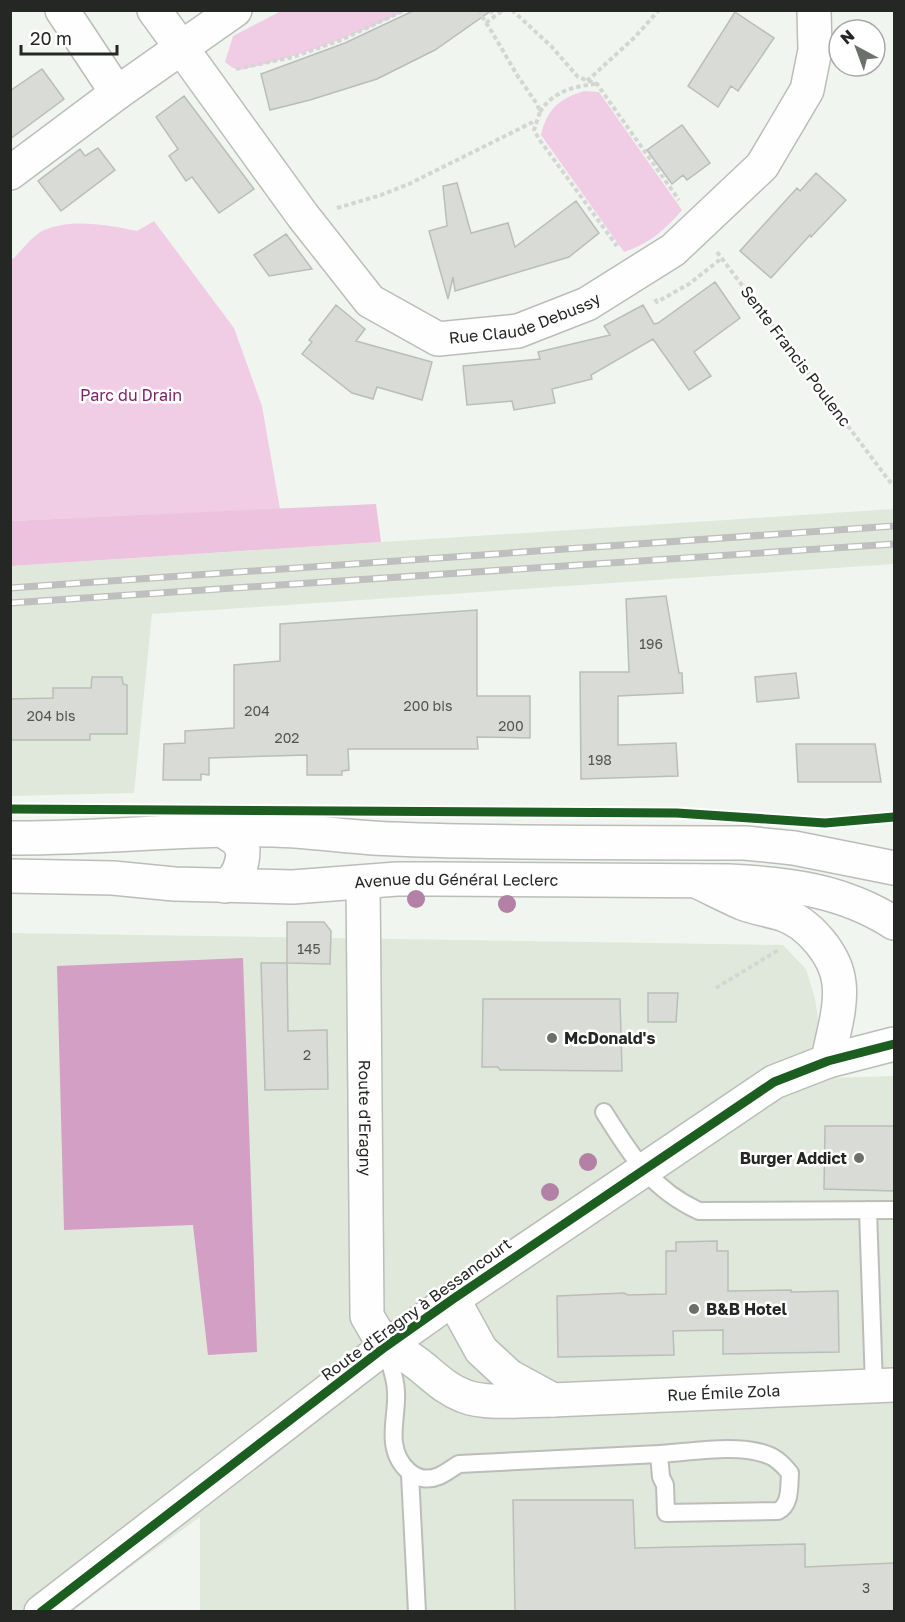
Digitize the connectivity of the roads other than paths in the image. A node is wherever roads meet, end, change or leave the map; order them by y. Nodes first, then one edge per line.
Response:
1 (62, 10) edge
2 (154, 10) edge
3 (235, 10) edge
4 (814, 10) edge
5 (182, 47) junction
6 (117, 93) junction
7 (10, 173) edge
8 (222, 830) junction
9 (266, 830) junction
10 (10, 838) edge
11 (243, 857) junction
12 (894, 868) edge
13 (10, 876) edge
14 (696, 881) junction
15 (363, 882) junction
16 (240, 886) junction
17 (894, 923) edge
18 (894, 1044) edge
19 (828, 1061) junction
20 (604, 1112) dead end
21 (643, 1170) junction
22 (868, 1210) junction
23 (894, 1210) edge
24 (453, 1299) junction
25 (385, 1347) junction
26 (884, 1386) edge
27 (553, 1400) junction
28 (659, 1454) junction
29 (411, 1474) junction
30 (41, 1611) edge
31 (417, 1611) edge

1 - 6 street
2 - 5 street, Rue Claude Debussy
3 - 5 street
4 - 5 street, Rue Claude Debussy
5 - 6 street
6 - 7 street
8 - 9 street
8 - 10 street
8 - 11 street
9 - 11 street
9 - 12 street
11 - 16 street
13 - 16 street, Avenue du Général Leclerc
14 - 15 street, Avenue du Général Leclerc
14 - 17 street, Avenue du Général Leclerc
14 - 19 street
15 - 16 street, Avenue du Général Leclerc
15 - 25 street, Route d'Eragny
18 - 19 street, Route d'Eragny à Bessancourt
19 - 21 street, Route d'Eragny à Bessancourt
20 - 21 lane
21 - 22 lane
21 - 24 street, Route d'Eragny à Bessancourt
22 - 23 lane
22 - 26 lane
24 - 25 street, Route d'Eragny à Bessancourt
24 - 27 street
25 - 27 street, Rue Émile Zola
25 - 29 lane
25 - 30 street, Route d'Eragny à Bessancourt
26 - 27 street, Rue Émile Zola
28 - 28 lane
28 - 29 lane
29 - 31 lane

